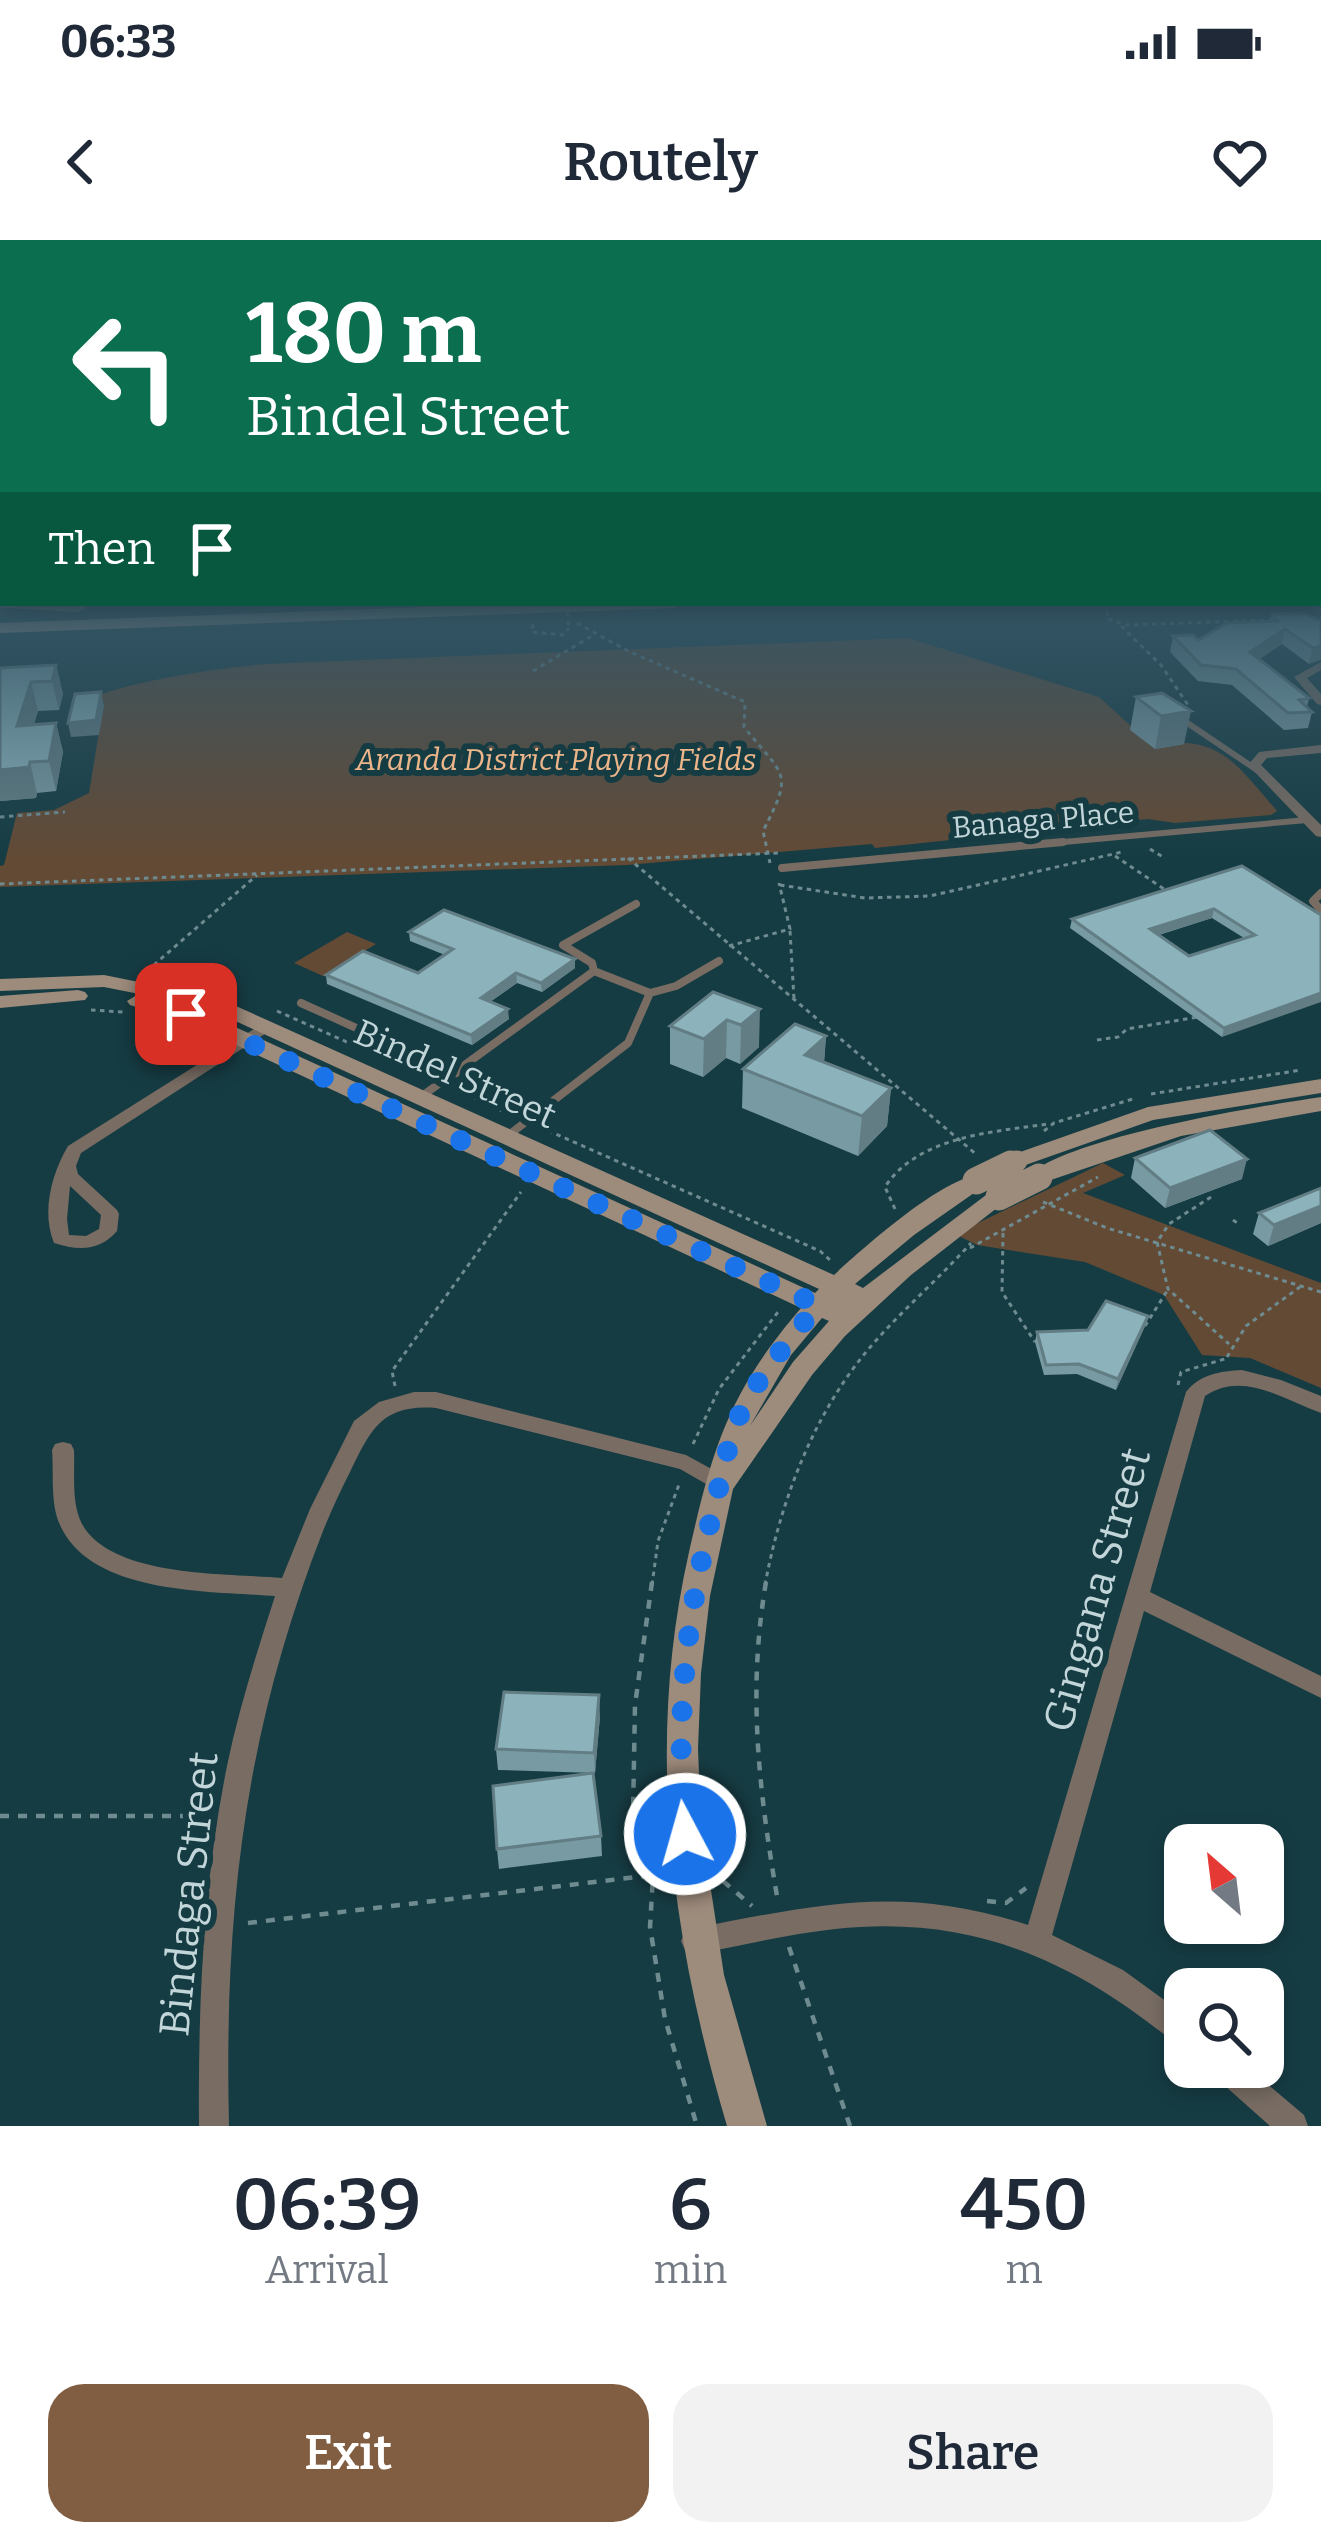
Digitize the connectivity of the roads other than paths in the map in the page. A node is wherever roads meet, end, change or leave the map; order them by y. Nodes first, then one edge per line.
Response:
1 (1183, 720) edge
2 (1321, 748) edge
3 (1257, 770) junction
4 (1307, 820) junction
5 (1321, 833) edge
6 (782, 868) dead end
7 (1321, 893) edge
8 (636, 904) dead end
9 (1321, 910) edge
10 (718, 961) dead end
11 (594, 971) junction
12 (0, 985) edge
13 (133, 992) junction
14 (650, 993) junction
15 (0, 1002) edge
16 (301, 1004) dead end
17 (261, 1025) junction
18 (457, 1072) junction
19 (1321, 1086) edge
20 (420, 1097) junction
21 (1321, 1104) edge
22 (516, 1129) junction
23 (66, 1163) dead end
24 (987, 1180) junction
25 (625, 1203) junction
26 (828, 1284) junction
27 (855, 1309) junction
28 (1321, 1405) edge
29 (63, 1450) dead end
30 (720, 1484) junction
31 (288, 1588) junction
32 (1136, 1596) junction
33 (1321, 1688) edge
34 (1037, 1940) junction
35 (695, 1941) junction
36 (1164, 2018) edge
37 (1249, 2088) edge
38 (214, 2126) edge
39 (747, 2126) edge
40 (1293, 2126) edge

1 - 3 lane
2 - 3 street
3 - 4 street
4 - 5 street
4 - 6 lane, Banaga Place
7 - 9 lane
8 - 11 lane
10 - 14 lane
11 - 14 lane
11 - 18 lane
12 - 13 street, Bindel Street
13 - 15 street, Bindel Street
13 - 17 street, Bindel Street
14 - 22 lane
16 - 18 lane
17 - 20 street, Bindel Street
17 - 23 street
18 - 20 lane
19 - 24 street, bridge
20 - 22 street, Bindel Street
20 - 25 street, Bindel Street
21 - 24 street, bridge
22 - 25 street, Bindel Street
24 - 26 street
24 - 27 street
25 - 26 street, Bindel Street
26 - 27 street, Bindel Street
26 - 30 street
27 - 30 street
28 - 32 street, Gingana Street
29 - 31 street
30 - 31 street, Bindaga Street
30 - 35 street
31 - 38 street, Bindaga Street
32 - 33 street
32 - 34 street, Gingana Street
34 - 35 street
34 - 36 street
35 - 39 street
37 - 40 street

